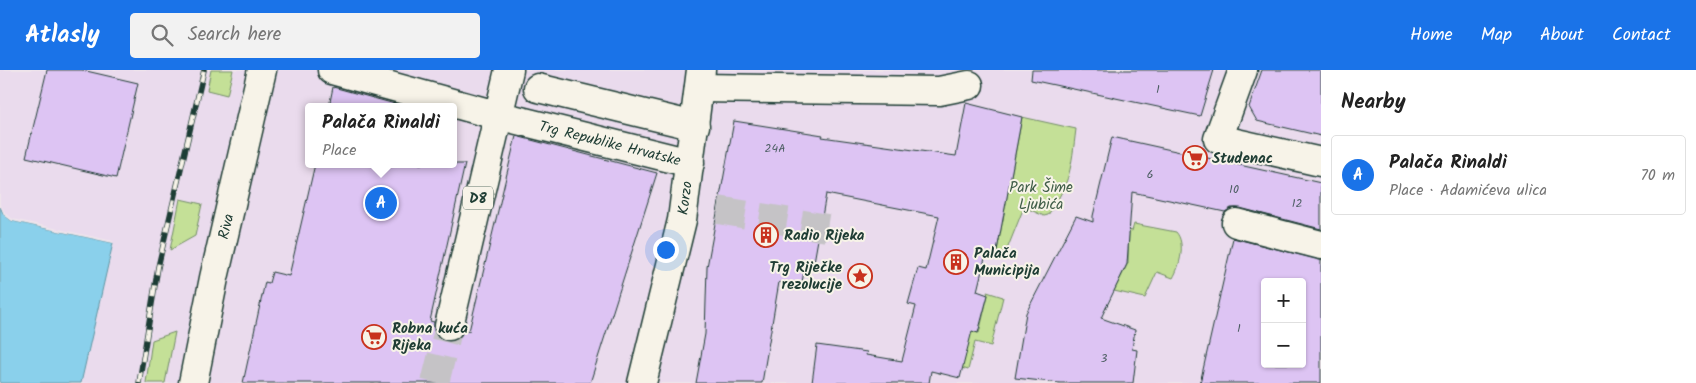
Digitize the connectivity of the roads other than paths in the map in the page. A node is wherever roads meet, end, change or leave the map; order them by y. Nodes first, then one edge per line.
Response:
1 (262, 70) edge
2 (332, 70) edge
3 (510, 70) edge
4 (1243, 70) edge
5 (540, 79) edge
6 (700, 79) edge
7 (968, 85) dead end
8 (452, 103) edge
9 (457, 104) edge
10 (485, 112) dead end
11 (695, 126) junction
12 (1321, 162) edge
13 (690, 163) junction
14 (1236, 223) dead end
15 (1321, 245) edge
16 (449, 326) tunnel mouth
17 (193, 383) edge
18 (642, 383) edge

1 - 17 street, Riva
2 - 8 street
3 - 16 street, D8
4 - 12 street
5 - 11 street, Trg Republike Hrvatske
5 - 13 street, Trg Republike Hrvatske
6 - 7 street
6 - 11 street, Korzo
9 - 10 street
11 - 13 street, Korzo
13 - 18 street, Korzo
14 - 15 street

